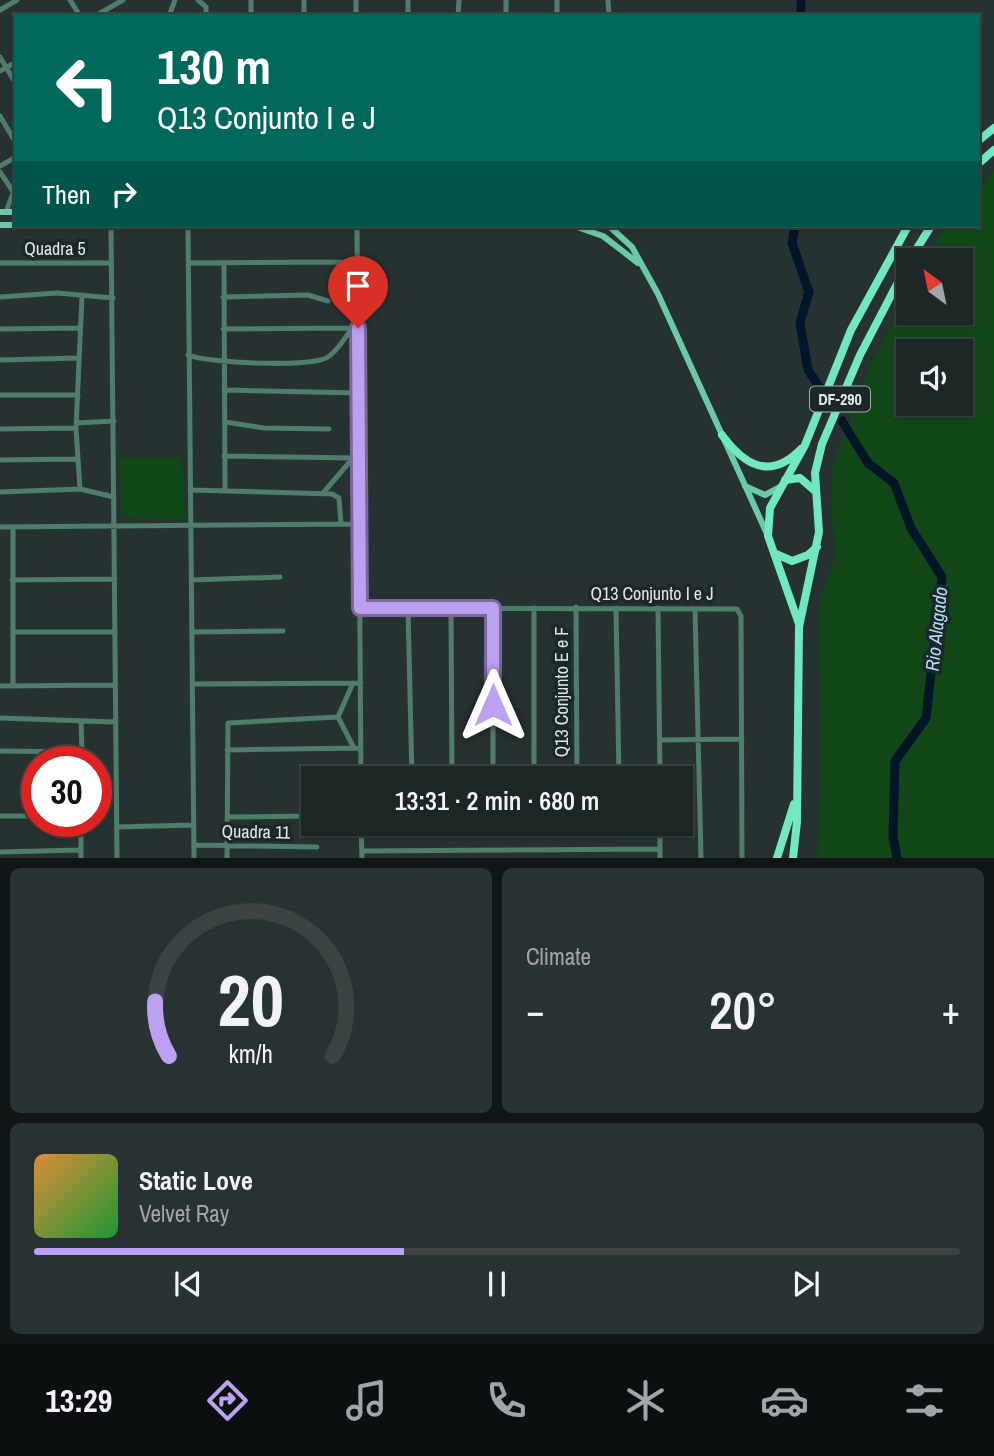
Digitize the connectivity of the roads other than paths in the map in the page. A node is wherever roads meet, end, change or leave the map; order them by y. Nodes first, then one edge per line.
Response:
1 (17, 0) edge
2 (124, 0) edge
3 (198, 0) edge
4 (0, 10) edge
5 (99, 14) edge
6 (206, 14) edge
7 (0, 57) edge
8 (3, 69) edge
9 (0, 116) edge
10 (994, 128) edge
11 (980, 139) edge
12 (14, 140) edge
13 (994, 150) edge
14 (980, 162) edge
15 (0, 172) edge
16 (14, 195) edge
17 (3, 212) edge
18 (111, 228) edge
19 (188, 228) edge
20 (357, 228) edge
21 (581, 228) edge
22 (612, 228) edge
23 (907, 228) edge
24 (929, 228) edge
25 (917, 248) edge
26 (111, 262) junction
27 (358, 262) junction
28 (0, 263) edge
29 (189, 263) junction
30 (223, 263) junction
31 (642, 267) junction
32 (896, 287) edge
33 (82, 296) junction
34 (0, 297) edge
35 (223, 297) junction
36 (113, 298) junction
37 (328, 302) dead end
38 (80, 328) junction
39 (355, 328) junction
40 (0, 329) edge
41 (223, 329) junction
42 (188, 355) junction
43 (79, 358) junction
44 (0, 360) edge
45 (224, 360) junction
46 (224, 390) junction
47 (359, 393) junction
48 (0, 395) edge
49 (78, 395) junction
50 (114, 421) junction
51 (225, 422) junction
52 (76, 426) junction
53 (0, 429) edge
54 (329, 429) dead end
55 (722, 435) junction
56 (805, 444) junction
57 (224, 456) junction
58 (356, 458) junction
59 (77, 459) junction
60 (0, 460) edge
61 (783, 484) junction
62 (745, 486) junction
63 (80, 489) junction
64 (190, 490) junction
65 (225, 490) junction
66 (814, 490) junction
67 (0, 492) edge
68 (323, 493) junction
69 (114, 498) junction
70 (341, 524) junction
71 (358, 524) junction
72 (114, 526) junction
73 (192, 526) junction
74 (0, 527) edge
75 (13, 527) junction
76 (768, 536) junction
77 (817, 547) junction
78 (776, 554) junction
79 (280, 577) dead end
80 (115, 579) junction
81 (12, 580) junction
82 (192, 580) junction
83 (576, 607) junction
84 (360, 608) junction
85 (451, 608) junction
86 (493, 608) junction
87 (534, 608) junction
88 (616, 608) junction
89 (658, 608) junction
90 (695, 608) junction
91 (408, 609) junction
92 (799, 627) junction
93 (283, 631) dead end
94 (13, 632) junction
95 (115, 632) junction
96 (193, 632) junction
97 (361, 682) junction
98 (353, 683) junction
99 (193, 684) junction
100 (13, 685) junction
101 (115, 685) junction
102 (0, 686) edge
103 (0, 718) edge
104 (338, 718) junction
105 (81, 721) junction
106 (116, 722) junction
107 (701, 739) junction
108 (742, 739) junction
109 (660, 740) junction
110 (82, 746) edge
111 (357, 748) junction
112 (227, 750) junction
113 (0, 751) edge
114 (21, 751) edge
115 (359, 766) edge
116 (412, 766) edge
117 (452, 766) edge
118 (493, 766) edge
119 (534, 766) edge
120 (576, 766) edge
121 (619, 766) edge
122 (660, 766) edge
123 (797, 791) junction
124 (0, 816) edge
125 (21, 816) edge
126 (301, 816) edge
127 (228, 817) junction
128 (194, 825) junction
129 (117, 827) junction
130 (361, 836) edge
131 (660, 836) edge
132 (81, 837) edge
133 (194, 845) junction
134 (227, 846) junction
135 (317, 847) dead end
136 (660, 849) junction
137 (81, 850) junction
138 (0, 852) edge
139 (362, 854) edge
140 (412, 854) edge
141 (454, 854) edge
142 (494, 854) edge
143 (81, 858) edge
144 (117, 858) edge
145 (194, 858) edge
146 (227, 858) edge
147 (660, 858) edge
148 (701, 858) edge
149 (741, 858) edge
150 (777, 858) edge
151 (793, 858) edge

1 - 4 street
2 - 5 street
3 - 6 street
7 - 8 street
9 - 12 street
10 - 11 highway
13 - 14 highway
15 - 16 street
16 - 17 street
18 - 26 street
19 - 29 street
20 - 27 street
21 - 31 main road
22 - 31 main road
23 - 56 highway, DF-290
24 - 25 highway, DF-290
26 - 28 street, Quadra 5
26 - 36 street
27 - 30 street
27 - 39 street
29 - 30 street
29 - 42 street
30 - 35 street
31 - 55 main road
32 - 66 highway, DF-290
33 - 34 street
33 - 36 street
33 - 38 street
35 - 37 street
35 - 41 street
36 - 50 street
38 - 40 street
38 - 43 street
39 - 41 street
39 - 45 street
39 - 47 street
41 - 45 street
42 - 45 street
42 - 64 street
43 - 44 street
43 - 49 street
45 - 46 street
46 - 47 street
46 - 51 street
47 - 58 street
48 - 49 street
49 - 52 street
50 - 52 street
50 - 69 street
51 - 54 street
51 - 57 street
52 - 53 street
52 - 59 street
55 - 56 highway
55 - 62 main road
56 - 61 highway, DF-290
57 - 58 street
57 - 65 street
58 - 68 street
58 - 71 street
59 - 60 street
59 - 63 street
61 - 62 main road
61 - 66 highway
61 - 76 highway, DF-290
62 - 76 main road
63 - 67 street
63 - 69 street
64 - 65 street
64 - 73 street
65 - 68 street
66 - 77 highway, DF-290
68 - 70 street
69 - 72 street
70 - 71 street
70 - 73 street
71 - 84 street
72 - 73 street
72 - 75 street
72 - 80 street
73 - 82 street
74 - 75 street
75 - 81 street
76 - 78 highway, DF-290
77 - 78 highway
77 - 92 highway, DF-290
78 - 92 highway, DF-290
79 - 82 street
80 - 81 street
80 - 95 street
81 - 94 street
82 - 96 street
83 - 87 street, Q13 Conjunto I e J
83 - 88 street, Q13 Conjunto I e J
83 - 120 street, Q13 Conjunto E e F
84 - 91 street, Q13 Conjunto I e J
84 - 97 street
85 - 86 street, Q13 Conjunto I e J
85 - 91 street, Q13 Conjunto I e J
85 - 117 street
86 - 87 street, Q13 Conjunto I e J
86 - 118 street
87 - 119 street
88 - 89 street, Q13 Conjunto I e J
88 - 121 street
89 - 90 street, Q13 Conjunto I e J
89 - 109 street
90 - 107 street
90 - 108 street, Q13 Conjunto I e J
91 - 116 street
92 - 123 highway, DF-290
93 - 96 street
94 - 95 street
94 - 100 street
95 - 101 street
96 - 99 street
97 - 98 street
97 - 111 street
98 - 99 street
98 - 104 street
99 - 128 street
100 - 101 street
100 - 102 street
101 - 106 street
103 - 105 street
104 - 111 street
104 - 112 street
105 - 106 street
105 - 110 street
106 - 129 street
107 - 108 street
107 - 109 street
107 - 148 street
108 - 149 street, Q13 Conjunto I e J
109 - 122 street
111 - 112 street
111 - 115 street
112 - 127 street
113 - 114 street
123 - 150 highway, DF-290
123 - 151 highway, DF-290
124 - 125 street
126 - 127 street
127 - 134 street
128 - 129 street
128 - 133 street
129 - 144 street
130 - 139 street
131 - 136 street
132 - 137 street
133 - 134 street, Quadra 11
133 - 145 street
134 - 135 street, Quadra 11
134 - 146 street
136 - 142 street
136 - 147 street
137 - 138 street
137 - 143 street
139 - 140 street
140 - 141 street
141 - 142 street

